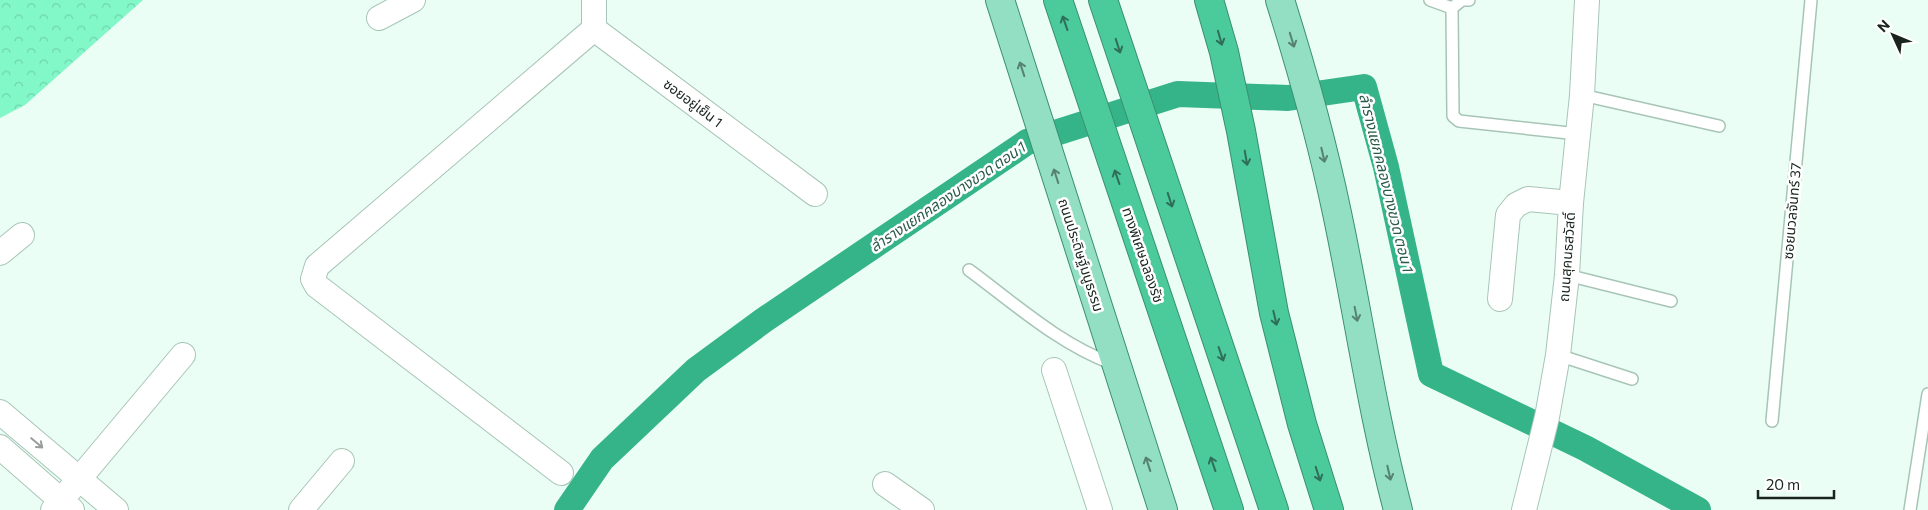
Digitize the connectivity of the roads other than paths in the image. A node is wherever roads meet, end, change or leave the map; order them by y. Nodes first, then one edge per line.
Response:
1 (413, 0) edge
2 (594, 0) edge
3 (1000, 0) edge
4 (1058, 0) edge
5 (1103, 0) edge
6 (1209, 0) edge
7 (1280, 0) edge
8 (1430, 0) edge
9 (1469, 0) edge
10 (1587, 0) edge
11 (1811, 0) edge
12 (1452, 8) junction
13 (379, 18) dead end
14 (594, 28) junction
15 (1582, 95) junction
16 (1719, 126) dead end
17 (1578, 134) junction
18 (815, 194) dead end
19 (1571, 203) junction
20 (22, 235) dead end
21 (0, 253) edge
22 (969, 270) dead end
23 (1567, 275) junction
24 (1500, 299) dead end
25 (1671, 301) dead end
26 (183, 355) dead end
27 (1558, 356) junction
28 (1116, 365) junction
29 (1054, 370) dead end
30 (1632, 379) dead end
31 (1928, 394) edge
32 (0, 412) edge
33 (1772, 421) dead end
34 (0, 447) edge
35 (342, 461) dead end
36 (561, 473) dead end
37 (80, 479) junction
38 (886, 484) dead end
39 (62, 507) edge
40 (116, 510) edge
41 (301, 510) edge
42 (922, 510) edge
43 (1099, 510) edge
44 (1163, 510) edge
45 (1229, 510) edge
46 (1274, 510) edge
47 (1329, 510) edge
48 (1398, 510) edge
49 (1524, 510) edge
50 (1910, 510) edge

1 - 13 street
2 - 14 street
28 -> 3 main road, ถนนประดิษฐ์มนูธรรม
45 -> 4 highway, ทางพิเศษฉลองรัช
5 -> 46 highway
6 -> 47 highway
7 -> 48 main road
8 - 12 lane
9 - 12 lane
10 - 15 street, ถนนสุคนธสวัสดิ์
11 - 33 lane, ซอยนวลจันทร์ 37
12 - 17 lane
14 - 18 street, ซอยอยู่เย็น 1
14 - 36 street
15 - 16 lane
15 - 17 street, ถนนสุคนธสวัสดิ์
17 - 19 street, ถนนสุคนธสวัสดิ์
19 - 23 street, ถนนสุคนธสวัสดิ์
19 - 24 street
20 - 21 street
22 - 28 lane
23 - 25 lane
23 - 27 street, ถนนสุคนธสวัสดิ์
26 - 37 street
27 - 30 lane
27 - 49 street, ถนนสุคนธสวัสดิ์
44 -> 28 main road, ถนนประดิษฐ์มนูธรรม
29 - 43 street
31 - 50 lane
32 -> 37 street
34 - 39 street
35 - 41 street
37 - 39 street
37 - 40 street
38 - 42 street

